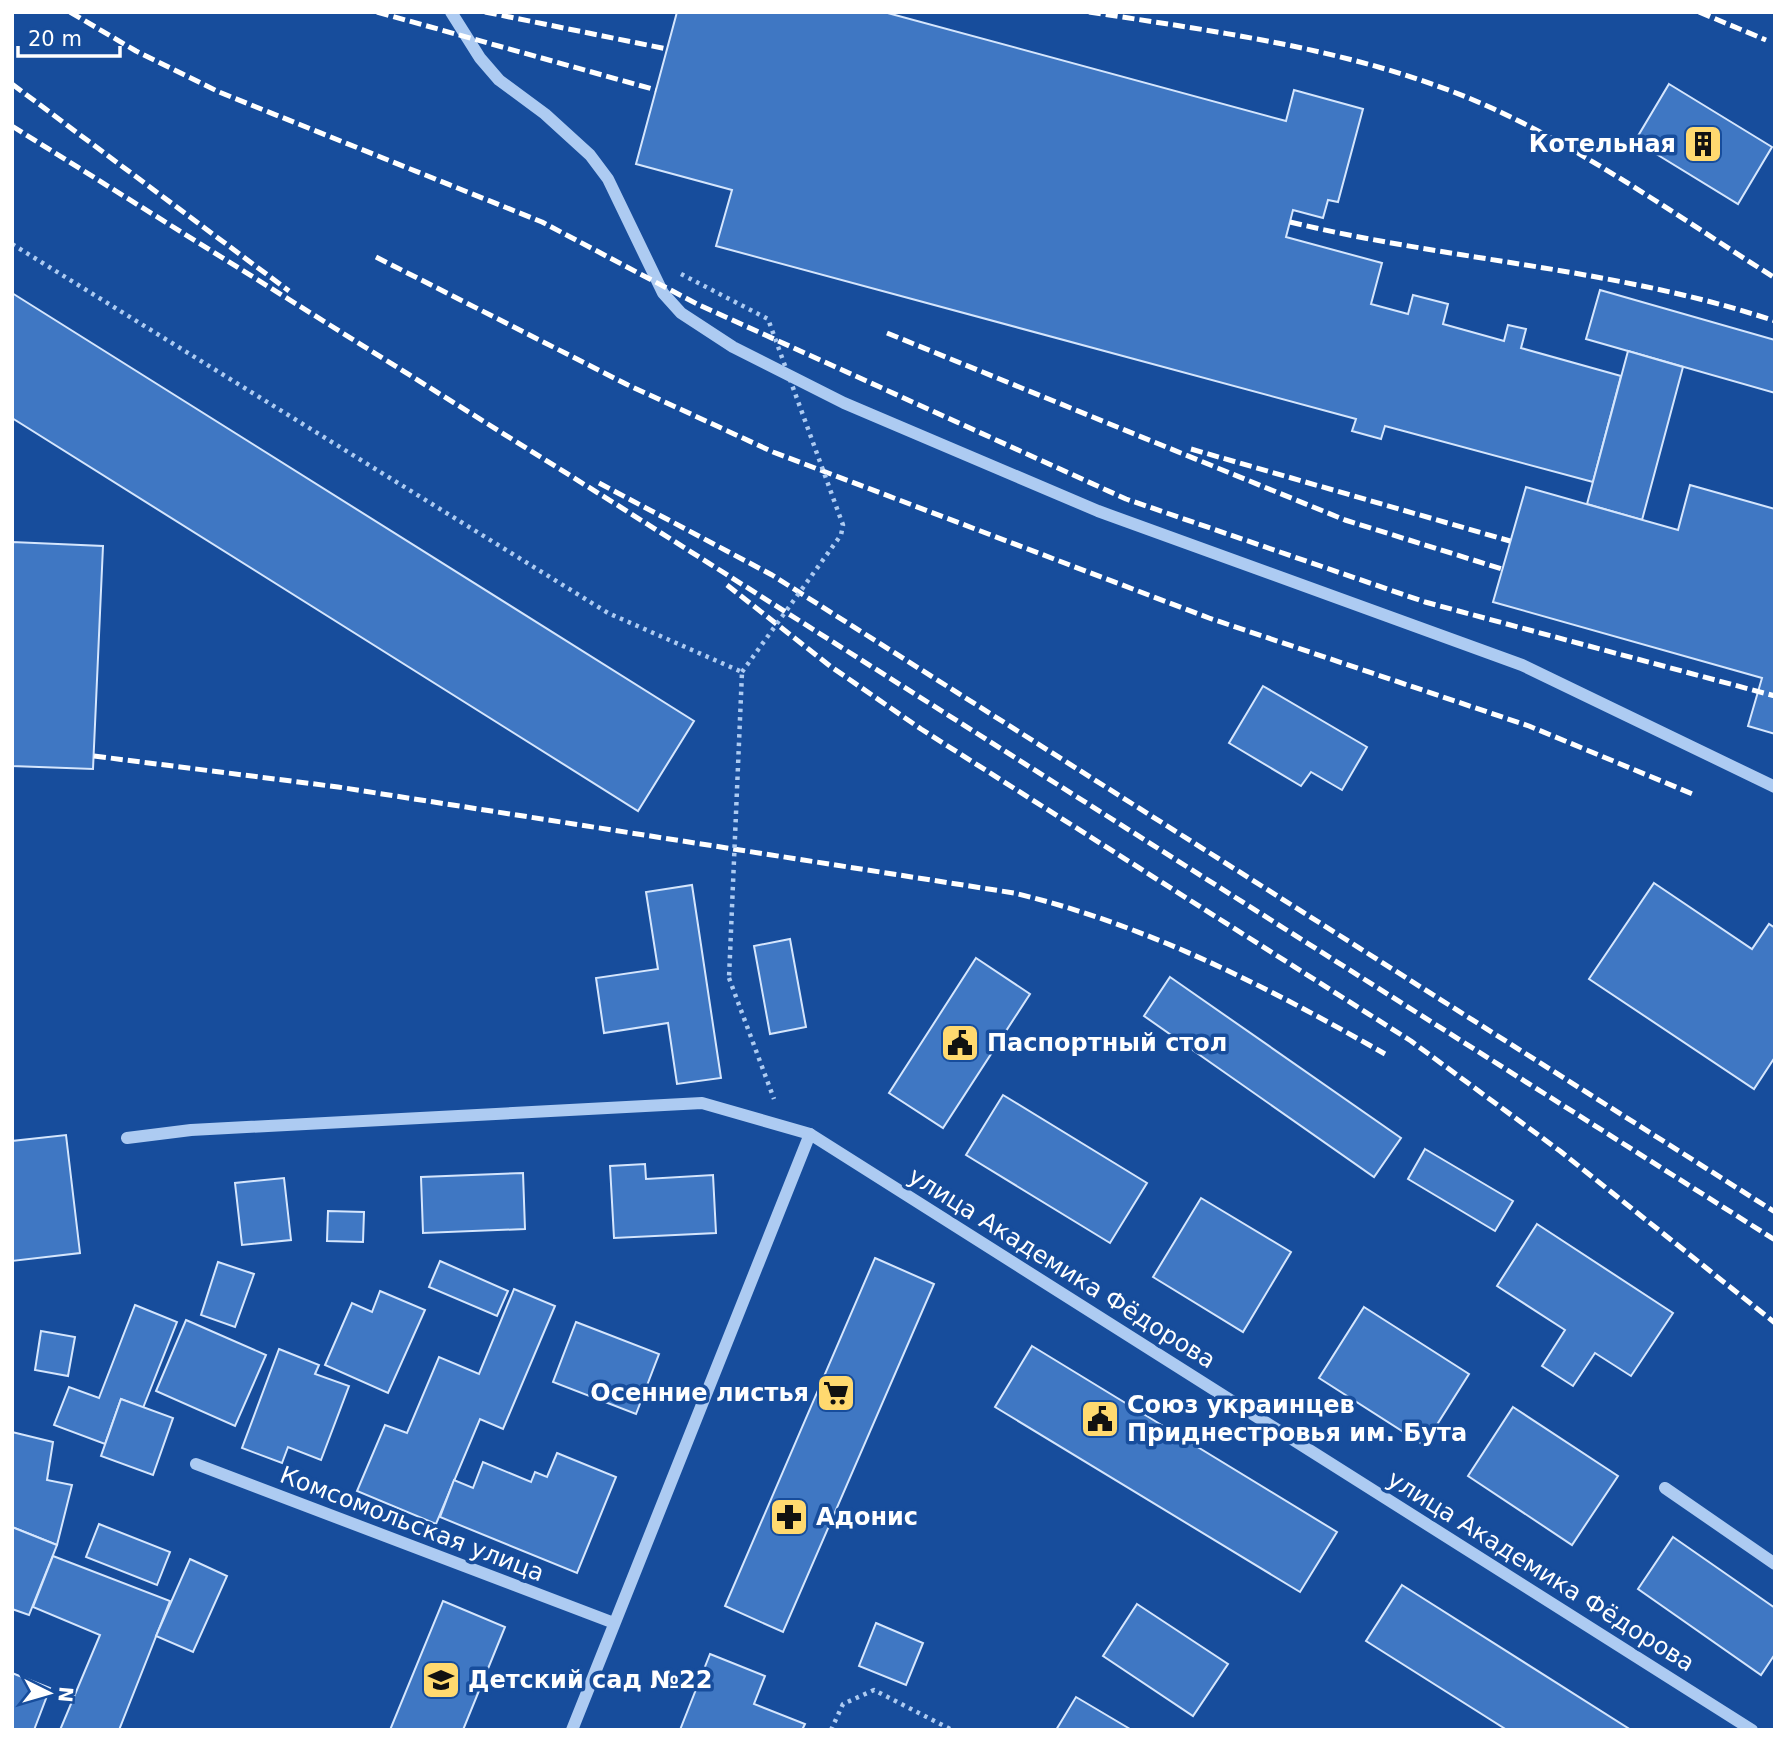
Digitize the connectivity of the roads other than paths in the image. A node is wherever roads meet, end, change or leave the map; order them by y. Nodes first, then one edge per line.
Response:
1 (450, 12) edge
2 (1775, 787) edge
3 (810, 1134) junction
4 (127, 1138) dead end
5 (195, 1464) dead end
6 (1665, 1488) dead end
7 (1775, 1564) edge
8 (614, 1623) junction
9 (572, 1730) edge
10 (1752, 1730) edge

1 - 2 street
3 - 4 street, улица Академика Фёдорова
3 - 8 street
3 - 10 street, улица Академика Фёдорова
5 - 8 street, Комсомольская улица
6 - 7 street
8 - 9 street

